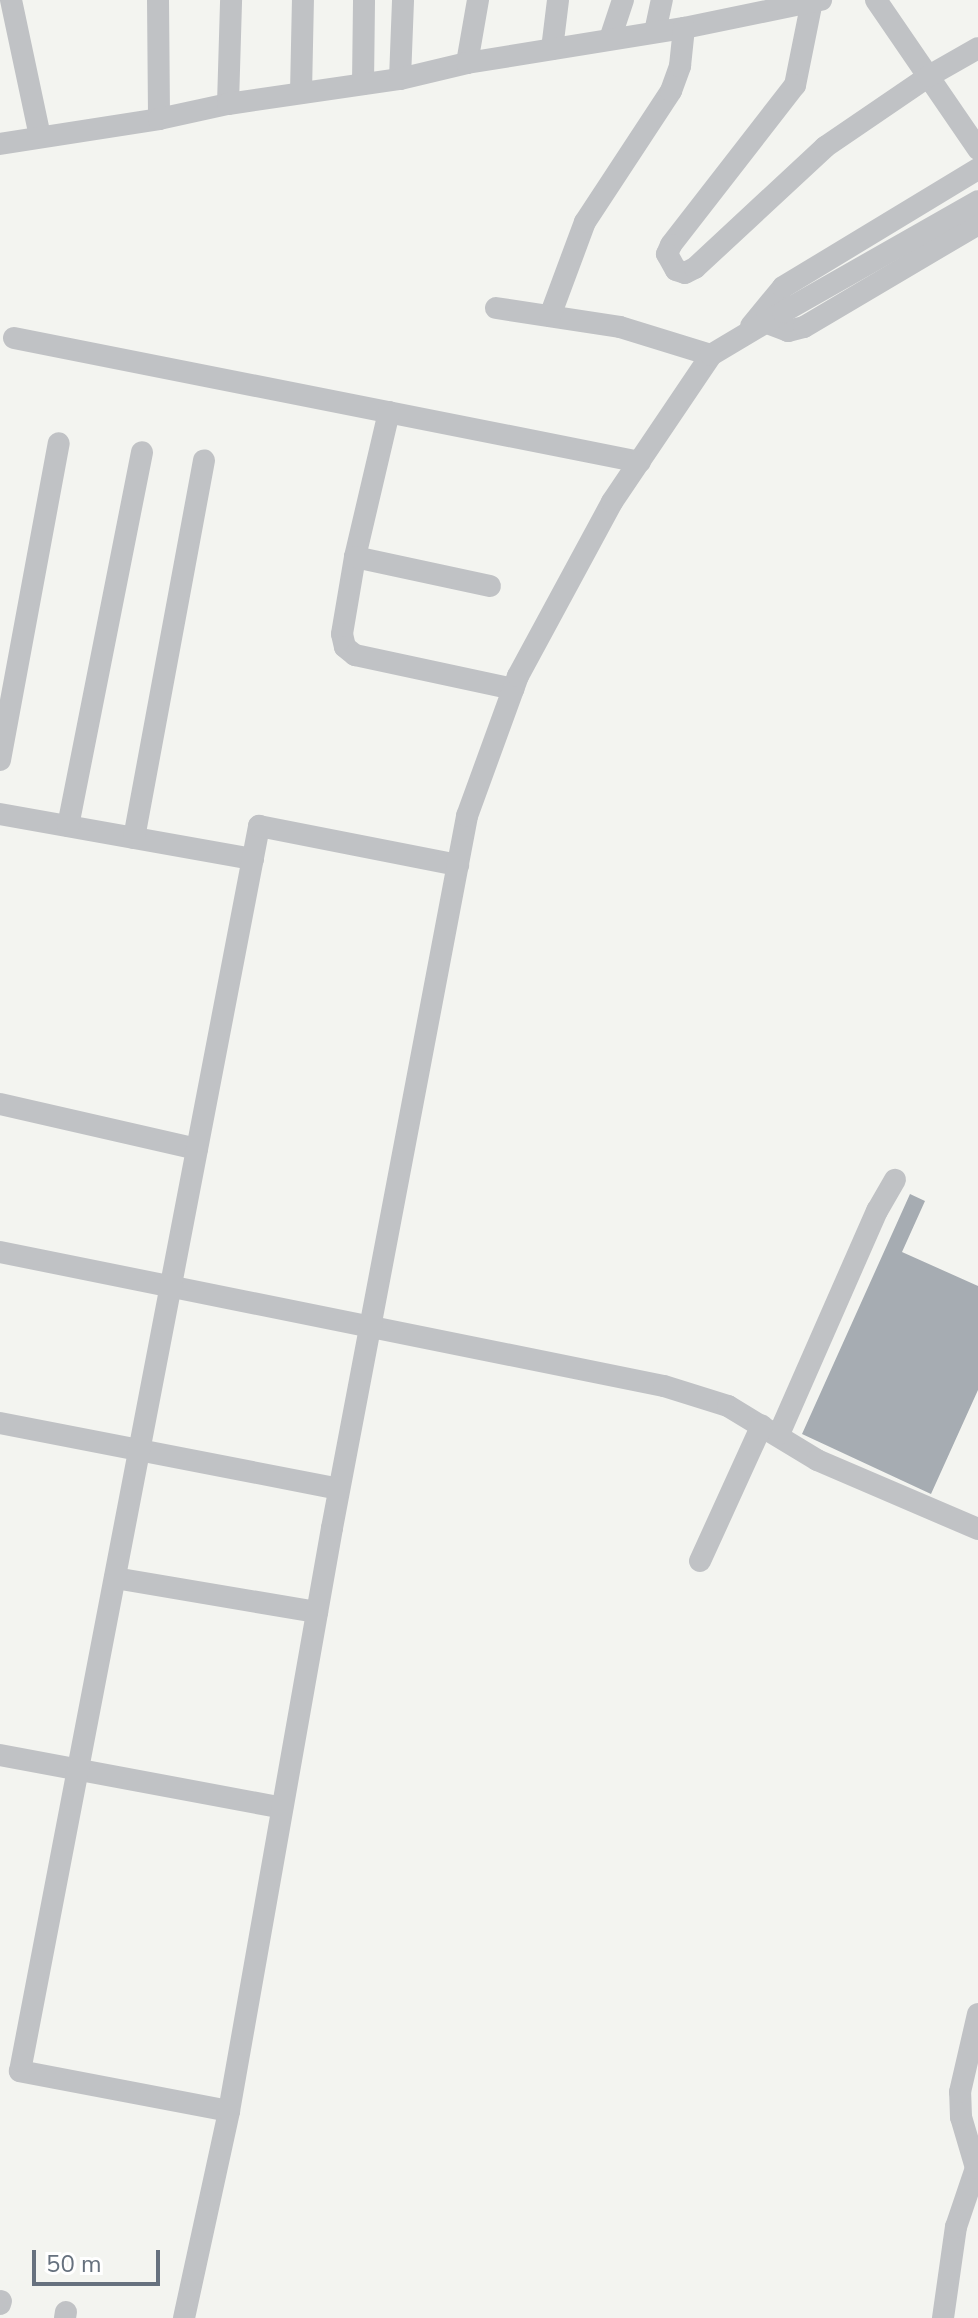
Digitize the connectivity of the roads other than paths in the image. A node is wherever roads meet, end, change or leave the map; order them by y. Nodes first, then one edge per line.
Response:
1 (11, 0) edge
2 (158, 0) edge
3 (231, 0) edge
4 (303, 0) edge
5 (364, 0) edge
6 (403, 0) edge
7 (478, 0) edge
8 (558, 0) edge
9 (623, 0) edge
10 (662, 0) edge
11 (876, 0) edge
12 (816, 1) edge
13 (742, 8) edge
14 (684, 28) junction
15 (655, 32) junction
16 (610, 39) junction
17 (978, 48) edge
18 (552, 49) junction
19 (467, 63) junction
20 (929, 76) junction
21 (400, 79) junction
22 (363, 84) junction
23 (301, 93) junction
24 (228, 104) junction
25 (159, 119) junction
26 (40, 136) junction
27 (0, 144) edge
28 (978, 149) edge
29 (978, 169) edge
30 (935, 195) junction
31 (978, 201) edge
32 (978, 216) edge
33 (978, 224) edge
34 (496, 308) dead end
35 (550, 316) junction
36 (774, 317) junction
37 (744, 335) junction
38 (14, 338) dead end
39 (711, 355) junction
40 (389, 412) junction
41 (59, 443) dead end
42 (142, 452) dead end
43 (204, 460) dead end
44 (640, 462) junction
45 (355, 557) junction
46 (490, 586) dead end
47 (513, 689) junction
48 (0, 760) edge
49 (0, 814) edge
50 (68, 826) junction
51 (134, 838) junction
52 (253, 859) junction
53 (458, 865) junction
54 (0, 1104) edge
55 (197, 1149) junction
56 (895, 1180) dead end
57 (0, 1252) edge
58 (171, 1286) junction
59 (370, 1326) junction
60 (0, 1423) edge
61 (771, 1429) junction
62 (139, 1450) junction
63 (339, 1489) junction
64 (978, 1529) edge
65 (700, 1561) dead end
66 (115, 1578) junction
67 (317, 1612) junction
68 (0, 1755) edge
69 (78, 1769) junction
70 (282, 1808) junction
71 (978, 2014) edge
72 (229, 2111) junction
73 (184, 2318) edge
74 (943, 2318) edge

1 - 26 street
2 - 25 street
3 - 24 street
4 - 23 street
5 - 22 street
6 - 21 street
7 - 19 street
8 - 18 street
9 - 16 street
10 - 15 street
11 - 20 street
12 - 13 street
12 - 20 street
13 - 14 street
14 - 15 street
14 - 35 street
15 - 16 street
16 - 18 street
17 - 20 street
18 - 19 street
19 - 21 street
20 - 28 street
21 - 22 street
22 - 23 street
23 - 24 street
24 - 25 street
25 - 26 street
26 - 27 street
29 - 30 street
30 - 32 street
30 - 37 street
31 - 36 street, bridge
33 - 36 street
34 - 35 street
35 - 39 street
36 - 37 street
37 - 39 street
38 - 40 street
39 - 44 street
40 - 44 street
40 - 45 street
41 - 48 street
42 - 50 street
43 - 51 street
44 - 47 street
45 - 46 street
45 - 47 street
47 - 53 street
49 - 50 street
50 - 51 street
51 - 52 street
52 - 53 street
52 - 55 street
53 - 59 street
54 - 55 street
55 - 58 street
56 - 61 street
57 - 58 street
58 - 59 street
58 - 62 street
59 - 61 street
59 - 63 street
60 - 62 street
61 - 64 street
61 - 65 street
62 - 63 street
62 - 66 street
63 - 67 street
66 - 67 street
66 - 69 street
67 - 70 street
68 - 69 street
69 - 70 street
69 - 72 street
70 - 72 street
71 - 74 street
72 - 73 street

